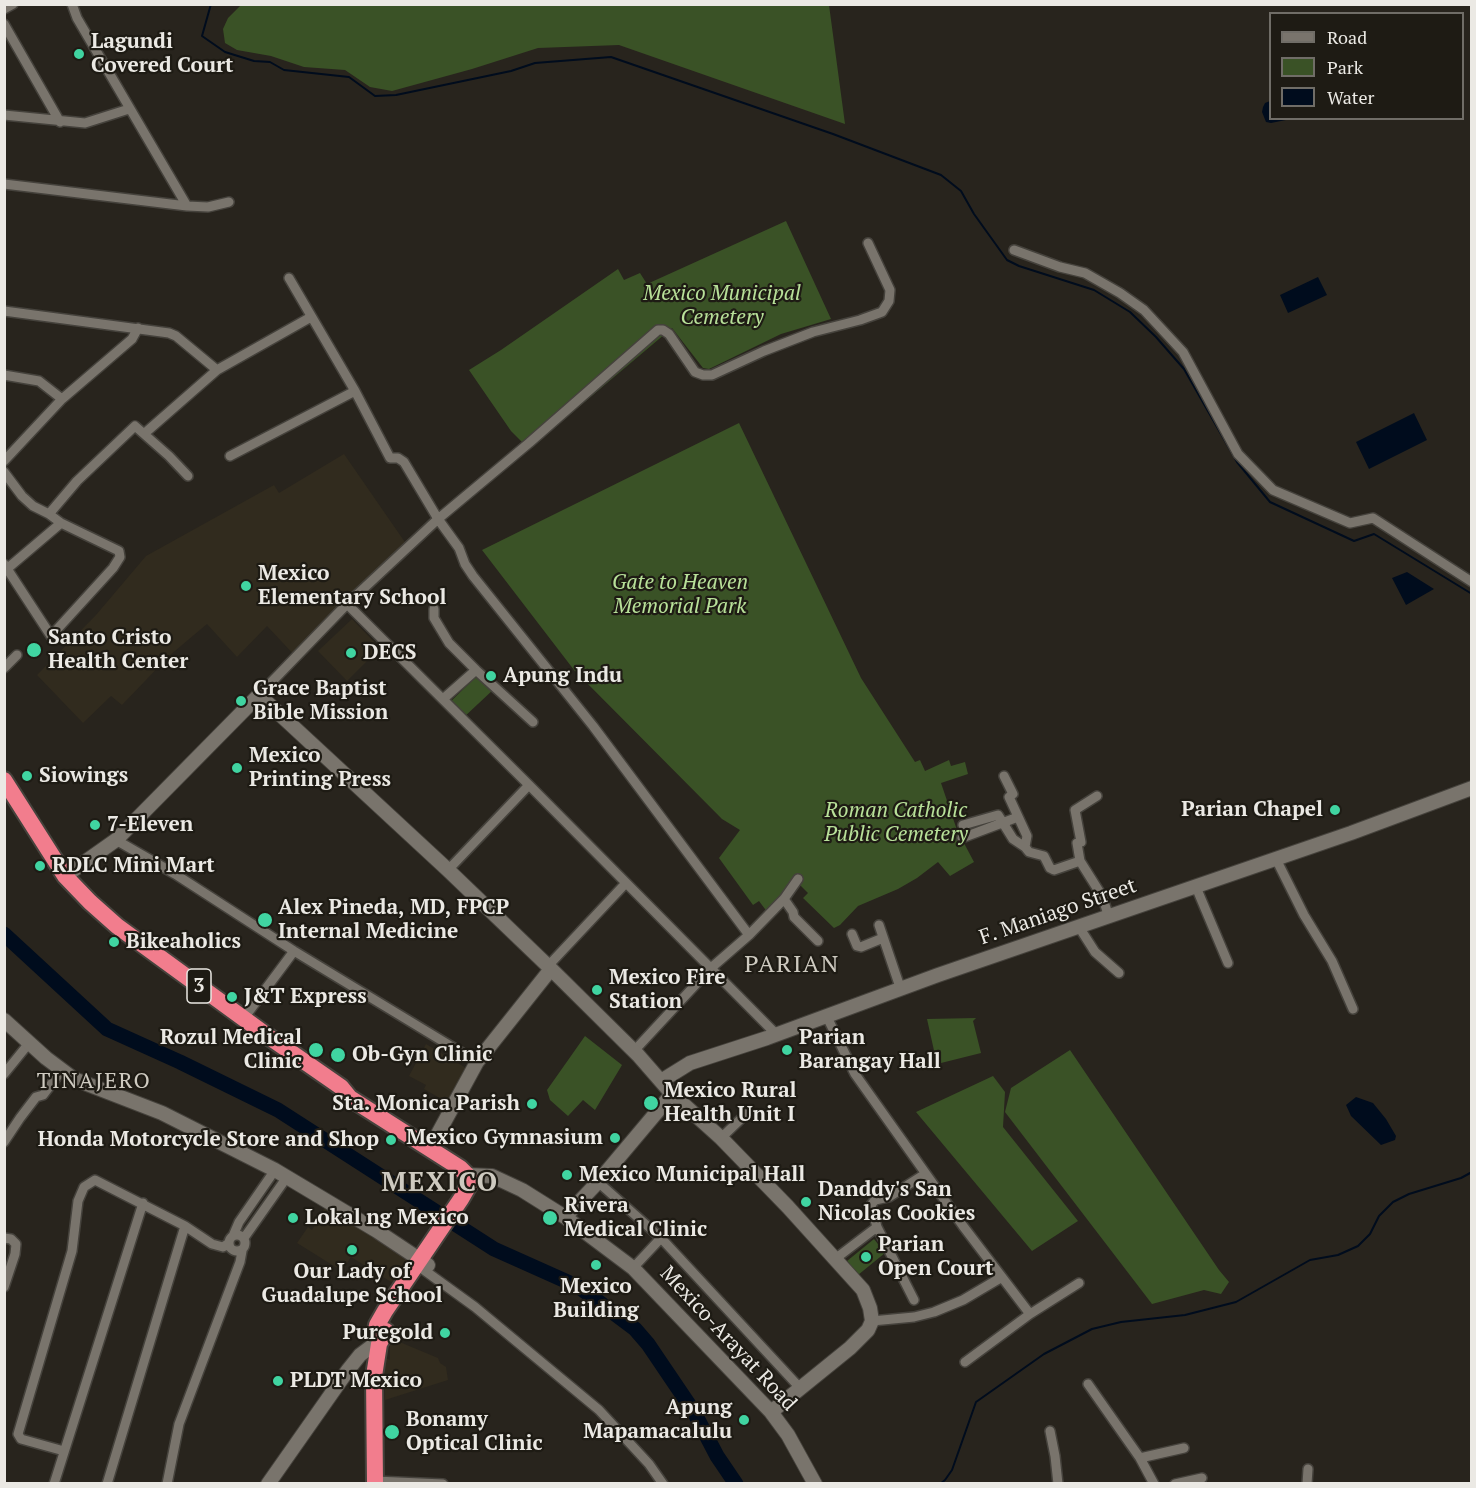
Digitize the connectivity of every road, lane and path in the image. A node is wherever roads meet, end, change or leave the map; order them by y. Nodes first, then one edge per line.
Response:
1 (14, 4) edge
2 (72, 4) edge
3 (4, 9) edge
4 (4, 24) edge
5 (129, 109) junction
6 (4, 115) edge
7 (60, 122) junction
8 (4, 184) edge
9 (229, 202) dead end
10 (188, 206) junction
11 (868, 243) dead end
12 (1014, 250) dead end
13 (289, 278) dead end
14 (4, 311) edge
15 (311, 317) junction
16 (138, 328) junction
17 (217, 370) junction
18 (4, 375) edge
19 (355, 391) junction
20 (62, 399) junction
21 (145, 433) junction
22 (230, 456) dead end
23 (4, 461) edge
24 (4, 472) edge
25 (188, 476) dead end
26 (49, 513) junction
27 (438, 519) junction
28 (61, 523) junction
29 (6, 566) edge
30 (1472, 582) edge
31 (347, 604) junction
32 (434, 609) dead end
33 (17, 655) dead end
34 (4, 668) edge
35 (476, 670) junction
36 (259, 695) junction
37 (443, 699) junction
38 (533, 722) dead end
39 (1005, 776) dead end
40 (4, 780) edge
41 (529, 785) junction
42 (1472, 788) edge
43 (1097, 796) dead end
44 (1018, 817) junction
45 (1003, 823) junction
46 (963, 825) dead end
47 (962, 838) dead end
48 (116, 840) junction
49 (1025, 847) junction
50 (1276, 859) junction
51 (1080, 861) junction
52 (448, 870) junction
53 (65, 876) junction
54 (798, 879) dead end
55 (625, 884) junction
56 (1196, 887) junction
57 (784, 898) junction
58 (1109, 917) junction
59 (879, 925) dead end
60 (1079, 927) junction
61 (852, 934) dead end
62 (748, 935) junction
63 (884, 938) junction
64 (818, 941) dead end
65 (294, 951) junction
66 (1228, 963) dead end
67 (549, 968) junction
68 (711, 968) junction
69 (1119, 974) dead end
70 (901, 990) junction
71 (1353, 1010) dead end
72 (827, 1017) junction
73 (244, 1018) junction
74 (4, 1020) edge
75 (776, 1034) junction
76 (30, 1042) junction
77 (634, 1051) junction
78 (477, 1062) junction
79 (62, 1070) junction
80 (4, 1074) edge
81 (662, 1081) junction
82 (341, 1087) junction
83 (672, 1094) junction
84 (746, 1114) dead end
85 (721, 1138) junction
86 (434, 1141) junction
87 (4, 1142) edge
88 (281, 1173) junction
89 (472, 1174) junction
90 (925, 1174) junction
91 (598, 1182) junction
92 (143, 1203) junction
93 (565, 1217) junction
94 (185, 1226) junction
95 (877, 1227) junction
96 (4, 1238) edge
97 (244, 1238) junction
98 (661, 1238) junction
99 (231, 1239) junction
100 (242, 1251) junction
101 (835, 1259) junction
102 (423, 1265) junction
103 (633, 1268) junction
104 (1002, 1277) junction
105 (1079, 1283) dead end
106 (4, 1287) edge
107 (915, 1300) dead end
108 (1030, 1314) junction
109 (872, 1322) junction
110 (380, 1340) junction
111 (965, 1362) dead end
112 (1088, 1384) dead end
113 (801, 1389) junction
114 (771, 1412) junction
115 (1050, 1431) dead end
116 (1184, 1448) dead end
117 (63, 1451) junction
118 (1140, 1458) junction
119 (1308, 1469) dead end
120 (1202, 1478) dead end
121 (375, 1482) edge
122 (54, 1484) edge
123 (106, 1484) edge
124 (167, 1484) edge
125 (268, 1484) edge
126 (443, 1484) edge
127 (663, 1484) edge
128 (815, 1484) edge
129 (1058, 1484) edge
130 (1154, 1484) edge
131 (1175, 1484) edge
132 (1307, 1484) edge

1 - 3 street
2 - 5 street
4 - 7 street
5 - 7 street
5 - 10 street
6 - 7 street
8 - 10 street
9 - 10 street
11 - 27 street
12 - 30 street
13 - 15 street
14 - 16 street
15 - 17 street
15 - 19 street
16 - 17 street
16 - 20 street
17 - 21 street
18 - 20 street
19 - 22 street
19 - 27 street
20 - 23 street
21 - 25 street
21 - 26 street
24 - 26 street
26 - 28 street
27 - 31 street
27 - 62 street
28 - 29 street
28 - 29 street
31 - 36 street
31 - 37 street
32 - 35 street
33 - 34 street
35 - 37 street
35 - 38 street
36 - 48 main road
36 - 52 main road
37 - 41 street
39 - 44 street
40 - 53 highway, 3
41 - 52 street
41 - 55 street
42 - 50 main road, F. Maniago Street
43 - 51 street
44 - 45 street
44 - 49 street
45 - 46 street
45 - 47 street
45 - 49 street
48 - 53 main road
48 - 65 street
49 - 51 street
50 - 56 main road, F. Maniago Street
50 - 71 street
51 - 58 street
52 - 67 main road
53 - 73 highway, 3
54 - 57 street
55 - 67 street
55 - 68 street
56 - 58 main road, F. Maniago Street
56 - 66 street
57 - 62 street
57 - 64 street
58 - 60 main road, F. Maniago Street
59 - 63 street
60 - 69 street
60 - 70 main road, F. Maniago Street
61 - 63 street
62 - 68 street
63 - 70 street
65 - 73 street
65 - 78 street
67 - 77 main road
67 - 78 main road
68 - 75 street
68 - 77 street
70 - 72 main road, F. Maniago Street
72 - 75 main road, F. Maniago Street
72 - 90 street
73 - 82 highway, 3
74 - 76 main road
75 - 81 main road, F. Maniago Street
76 - 79 main road
76 - 80 street
77 - 81 main road
78 - 86 main road
79 - 87 street
79 - 88 main road
81 - 83 main road
82 - 86 highway, 3
82 - 89 highway, 3
83 - 85 main road
83 - 91 main road
84 - 85 street
85 - 101 main road
86 - 89 highway, 3
88 - 97 street
88 - 99 street
88 - 102 main road
89 - 93 main road, Mexico-Arayat Road
89 - 102 highway
90 - 95 street
90 - 104 street
91 - 93 main road
91 - 98 street
92 - 94 street
92 - 117 street
92 - 117 street
93 - 103 main road, Mexico-Arayat Road
94 - 99 street
94 - 123 street
95 - 101 street
95 - 107 street
96 - 106 street
97 - 99 street
97 - 100 street
98 - 103 street
98 - 113 street
99 - 100 street
100 - 124 street
101 - 109 main road
102 - 110 highway
102 - 127 street
103 - 114 main road, Mexico-Arayat Road
104 - 108 street
104 - 109 street
105 - 108 street
108 - 111 street
109 - 113 main road
110 - 121 highway
110 - 125 main road
112 - 118 street
113 - 114 main road
114 - 128 main road, Mexico-Arayat Road
115 - 129 street
116 - 118 street
117 - 122 street
118 - 130 street
119 - 132 street
120 - 131 street
121 - 126 street

